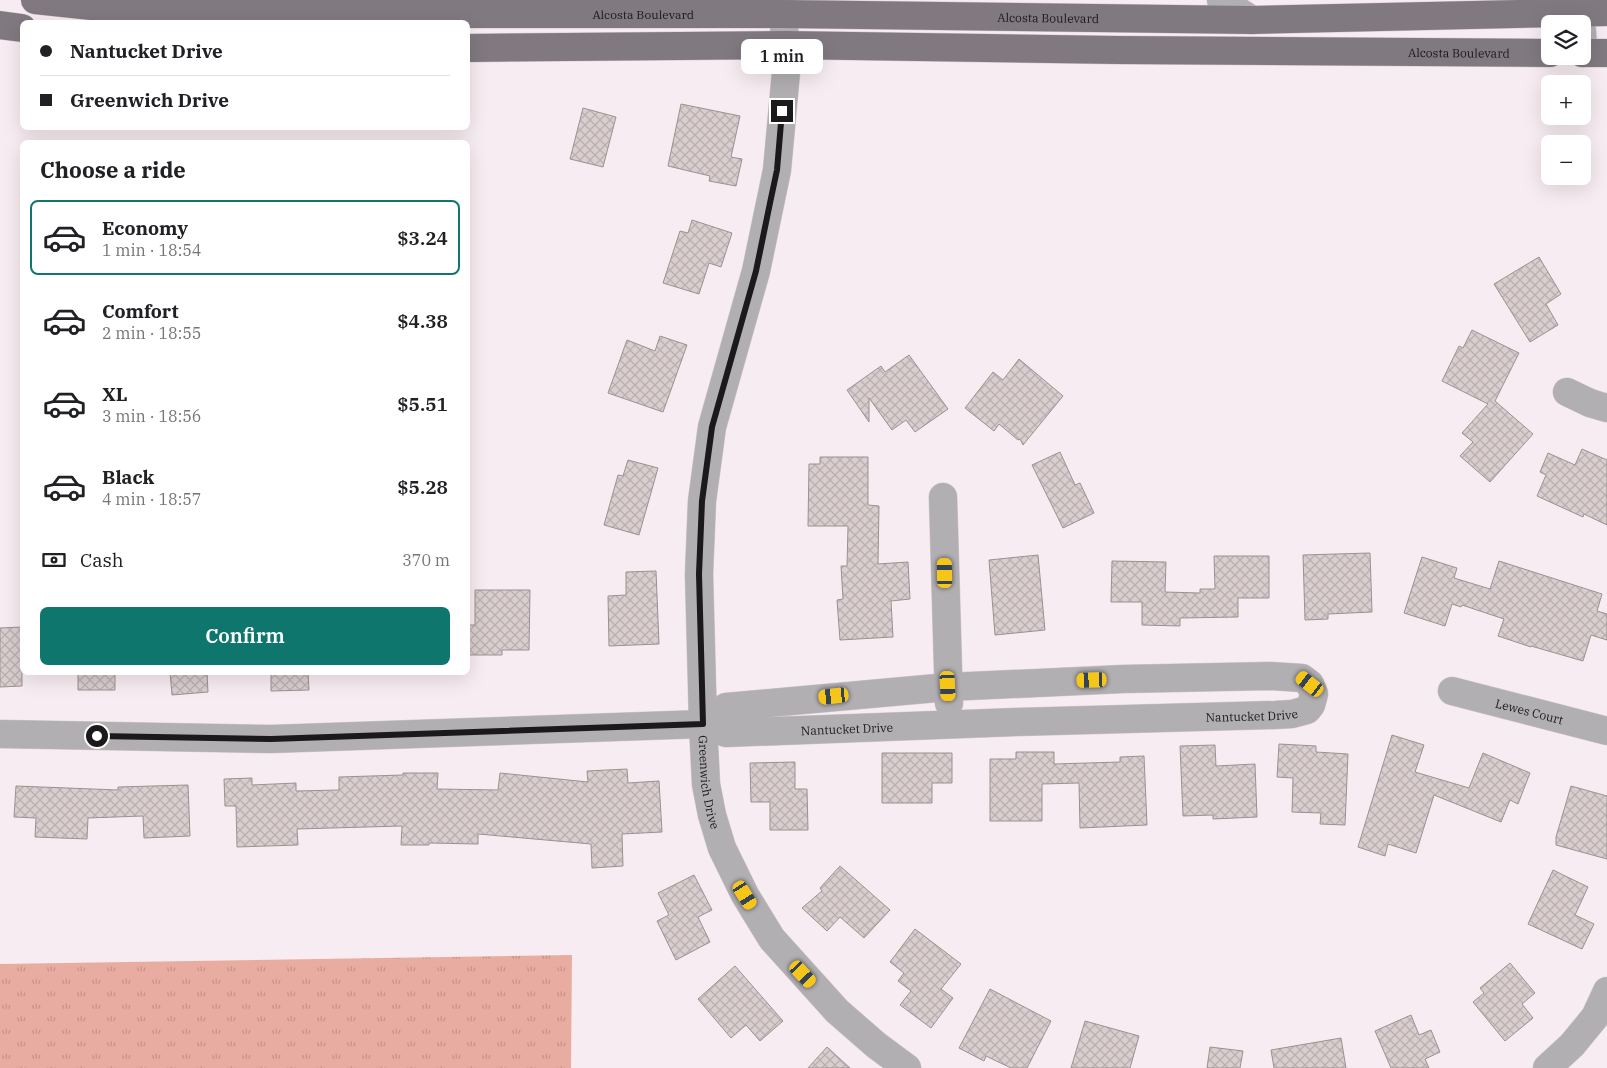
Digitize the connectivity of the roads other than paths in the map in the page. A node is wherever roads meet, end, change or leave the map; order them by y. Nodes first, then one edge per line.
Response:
1 (35, 0) edge
2 (1221, 0) edge
3 (783, 7) edge
4 (1587, 13) edge
5 (1252, 20) junction
6 (0, 26) edge
7 (20, 28) edge
8 (785, 45) junction
9 (470, 48) edge
10 (1541, 53) edge
11 (1591, 53) edge
12 (1607, 53) edge
13 (1567, 392) dead end
14 (1607, 408) edge
15 (943, 498) dead end
16 (1110, 679) junction
17 (948, 686) junction
18 (1452, 691) dead end
19 (1111, 719) junction
20 (703, 724) junction
21 (950, 724) junction
22 (1607, 731) edge
23 (0, 734) edge
24 (1607, 991) edge
25 (1601, 1021) edge
26 (907, 1068) edge
27 (1547, 1068) edge

1 - 3 main road, Alcosta Boulevard
2 - 5 street
3 - 5 main road, Alcosta Boulevard
3 - 8 street, Greenwich Drive
4 - 5 main road, Alcosta Boulevard
6 - 7 main road
8 - 9 main road, Alcosta Boulevard
8 - 10 main road, Alcosta Boulevard
8 - 20 street, Greenwich Drive
11 - 12 main road
13 - 14 street
15 - 17 street
16 - 17 street, Nantucket Drive
16 - 19 street
16 - 19 street, Nantucket Drive
17 - 20 street, Nantucket Drive
17 - 21 street
18 - 22 street, Lewes Court
19 - 21 street, Nantucket Drive
20 - 21 street, Nantucket Drive
20 - 23 street, Nantucket Drive
20 - 26 street, Greenwich Drive
24 - 25 street
25 - 27 street

